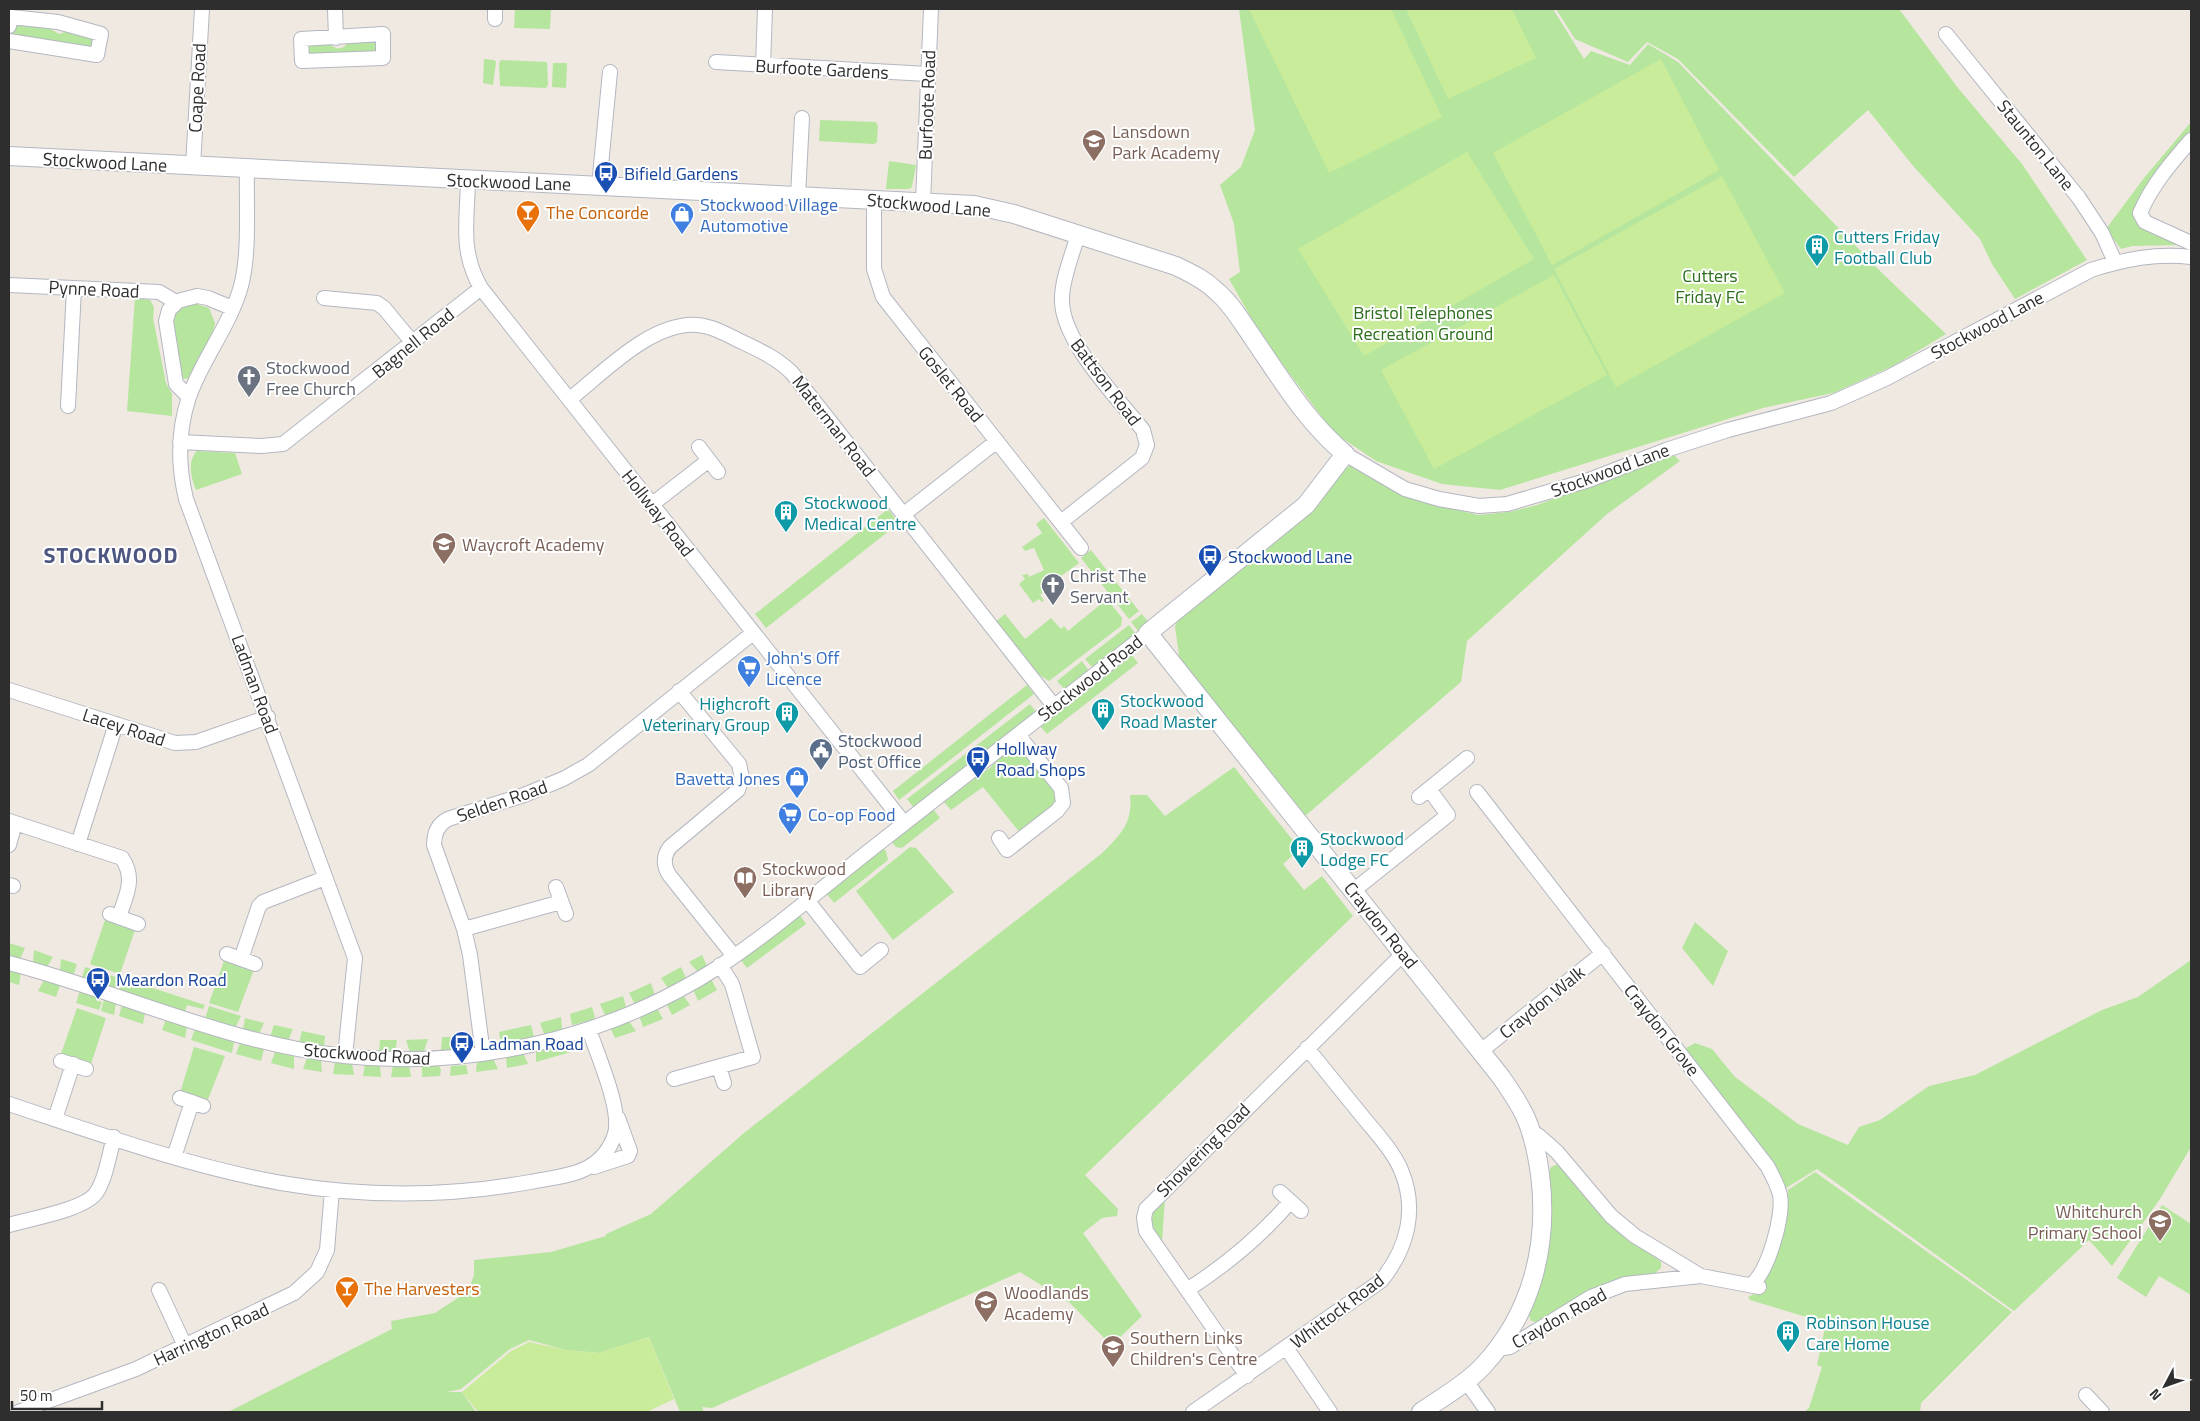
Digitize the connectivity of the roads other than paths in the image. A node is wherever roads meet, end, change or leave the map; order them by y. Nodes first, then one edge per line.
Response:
1 (202, 9) edge
2 (335, 9) edge
3 (765, 9) edge
4 (931, 9) edge
5 (59, 15) edge
6 (9, 26) edge
7 (1946, 34) dead end
8 (336, 38) junction
9 (9, 41) edge
10 (716, 62) dead end
11 (763, 66) junction
12 (610, 72) dead end
13 (927, 74) junction
14 (802, 118) dead end
15 (2191, 140) edge
16 (9, 156) edge
17 (193, 166) junction
18 (247, 168) junction
19 (468, 181) junction
20 (599, 186) junction
21 (798, 196) junction
22 (874, 200) junction
23 (923, 202) junction
24 (1078, 234) junction
25 (2191, 242) edge
26 (2191, 258) edge
27 (2115, 262) junction
28 (9, 285) edge
29 (481, 288) junction
30 (74, 289) junction
31 (176, 302) junction
32 (333, 303) dead end
33 (232, 308) junction
34 (413, 343) junction
35 (189, 397) junction
36 (570, 399) junction
37 (68, 406) dead end
38 (997, 441) junction
39 (180, 442) junction
40 (699, 448) dead end
41 (1345, 454) junction
42 (709, 460) junction
43 (718, 472) dead end
44 (652, 505) junction
45 (904, 514) junction
46 (1060, 522) junction
47 (1080, 548) dead end
48 (1148, 632) junction
49 (753, 633) junction
50 (9, 690) edge
51 (679, 692) junction
52 (1054, 706) junction
53 (268, 717) junction
54 (116, 724) junction
55 (1018, 735) junction
56 (1467, 758) dead end
57 (1477, 792) dead end
58 (12, 822) edge
59 (904, 823) junction
60 (998, 838) dead end
61 (78, 844) junction
62 (9, 845) edge
63 (325, 878) junction
64 (556, 887) dead end
65 (1353, 891) junction
66 (807, 900) junction
67 (138, 924) dead end
68 (464, 929) junction
69 (881, 950) dead end
70 (1404, 953) junction
71 (1602, 953) junction
72 (227, 954) dead end
73 (734, 956) junction
74 (241, 959) junction
75 (9, 963) edge
76 (255, 964) dead end
77 (720, 965) junction
78 (589, 1028) junction
79 (1307, 1048) junction
80 (1481, 1051) junction
81 (483, 1054) junction
82 (345, 1056) junction
83 (73, 1064) dead end
84 (719, 1066) junction
85 (674, 1079) dead end
86 (724, 1083) dead end
87 (191, 1102) dead end
88 (9, 1104) edge
89 (618, 1116) junction
90 (55, 1120) junction
91 (1530, 1130) junction
92 (114, 1137) junction
93 (174, 1156) junction
94 (594, 1167) junction
95 (332, 1190) junction
96 (1280, 1192) dead end
97 (9, 1225) edge
98 (1701, 1276) junction
99 (1757, 1286) joint
100 (158, 1290) dead end
101 (1187, 1290) junction
102 (185, 1346) junction
103 (1287, 1349) junction
104 (1497, 1349) junction
105 (1247, 1376) junction
106 (1466, 1381) junction
107 (2086, 1395) dead end
108 (18, 1412) edge
109 (1193, 1412) edge
110 (1330, 1412) edge
111 (1421, 1412) edge
112 (1488, 1412) edge
113 (2102, 1412) edge

1 - 17 street, Coape Road
2 - 8 street
3 - 11 street
4 - 13 street, Burfoote Road
5 - 6 street
5 - 9 street
7 - 27 street, Staunton Lane
8 - 8 street
10 - 11 street, Burfoote Gardens
11 - 13 street, Burfoote Gardens
12 - 20 street
13 - 23 street, Burfoote Road
14 - 21 street
15 - 25 street
16 - 17 street, Stockwood Lane
17 - 18 street, Stockwood Lane
18 - 19 street, Stockwood Lane
18 - 33 street, Ladman Road
19 - 20 street, Stockwood Lane
19 - 29 street, Hollway Road
20 - 21 street, Stockwood Lane
21 - 22 street, Stockwood Lane
22 - 23 street, Stockwood Lane
22 - 38 street, Goslet Road
23 - 24 street, Stockwood Lane
24 - 41 street, Stockwood Lane
24 - 46 street, Battson Road
26 - 27 street, Stockwood Lane
27 - 41 street, Stockwood Lane
28 - 30 street, Pynne Road
29 - 34 street, Bagnell Road
29 - 36 street, Hollway Road
30 - 31 street, Pynne Road
30 - 37 street
31 - 33 street
31 - 35 street
32 - 34 street
33 - 35 street, Ladman Road
34 - 39 street, Bagnell Road
35 - 39 street, Ladman Road
36 - 44 street, Hollway Road
36 - 45 street, Materman Road
38 - 45 street
38 - 46 street, Goslet Road
39 - 53 street, Ladman Road
40 - 42 street
41 - 48 street, Stockwood Road
42 - 43 street
42 - 44 street
44 - 49 street, Hollway Road
45 - 52 street, Materman Road
46 - 47 street, Goslet Road
48 - 52 street, Stockwood Road
48 - 65 street, Craydon Road
49 - 51 street, Selden Road
49 - 59 street, Hollway Road
50 - 54 street, Lacey Road
51 - 68 street, Selden Road
51 - 73 street
52 - 55 street, Stockwood Road
53 - 54 street, Lacey Road
53 - 63 street, Ladman Road
54 - 61 street
55 - 59 street, Stockwood Road
55 - 60 street
56 - 65 street
57 - 71 street, Craydon Grove
58 - 61 street
58 - 62 street
59 - 66 street, Stockwood Road
61 - 67 street
63 - 74 street
63 - 82 street, Ladman Road
64 - 68 street
65 - 70 street, Craydon Road
66 - 69 street
66 - 73 street, Stockwood Road
68 - 81 street, Selden Road
70 - 79 street, Showering Road
70 - 80 street, Craydon Road
71 - 80 street, Craydon Walk
71 - 99 street, Craydon Grove
72 - 74 street
73 - 77 street, Stockwood Road
74 - 76 street
75 - 82 street, Stockwood Road
77 - 78 street, Stockwood Road
77 - 84 street
78 - 81 street, Stockwood Road
78 - 89 street
79 - 101 street, Showering Road
79 - 103 street, Whittock Road
80 - 91 street, Craydon Road
81 - 82 street, Stockwood Road
83 - 90 street
84 - 85 street
84 - 86 street
87 - 93 street
88 - 90 street
89 - 94 street
89 - 94 street
90 - 92 street
91 - 98 street, Craydon Road
91 - 104 street, Craydon Road
92 - 93 street
92 - 97 street
93 - 95 street
94 - 95 street
95 - 102 street, Harrington Road
96 - 101 street
98 - 99 street, Craydon Road
98 - 104 street, Craydon Road
100 - 102 street
101 - 105 street, Showering Road
102 - 108 street, Harrington Road
103 - 105 street, Whittock Road
103 - 110 street
104 - 106 street
105 - 109 street, Whittock Road
106 - 111 street
106 - 112 street
107 - 113 street

